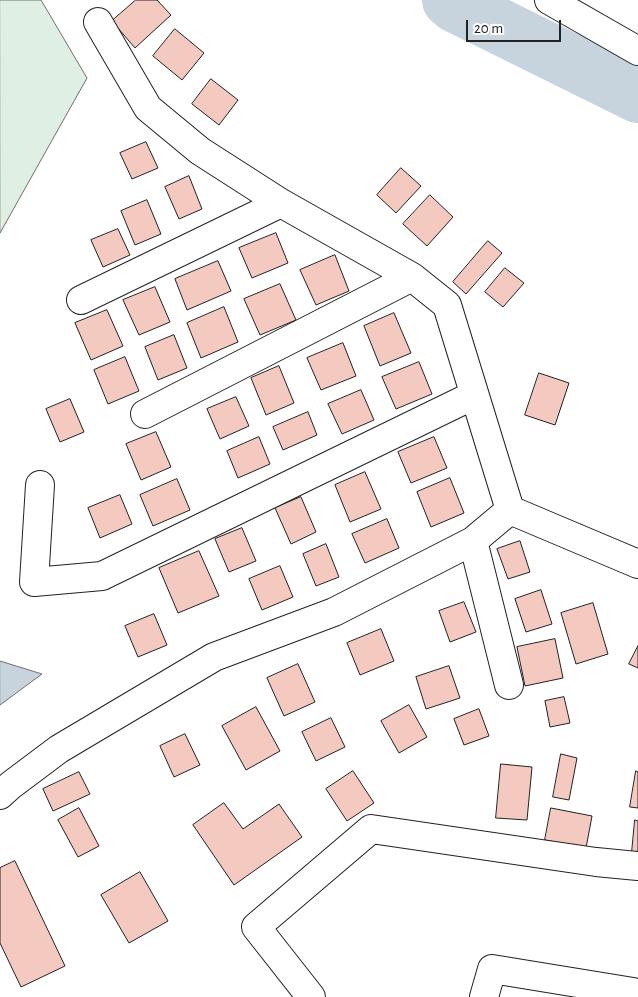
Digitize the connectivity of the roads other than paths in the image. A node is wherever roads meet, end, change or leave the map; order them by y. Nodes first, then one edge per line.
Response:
1 (549, 0) edge
2 (98, 22) dead end
3 (638, 51) edge
4 (281, 203) junction
5 (412, 277) junction
6 (81, 300) dead end
7 (474, 395) junction
8 (145, 414) dead end
9 (40, 485) dead end
10 (510, 510) junction
11 (473, 541) junction
12 (638, 564) edge
13 (509, 685) dead end
14 (0, 795) edge
15 (638, 866) edge
16 (633, 992) dead end
17 (310, 997) edge
18 (484, 997) edge

1 - 3 street
2 - 4 street
4 - 5 street
4 - 6 street
5 - 7 street
5 - 8 street
7 - 9 street
7 - 10 street
10 - 11 street
10 - 12 street
11 - 13 street
11 - 14 street
15 - 17 street
16 - 18 street

